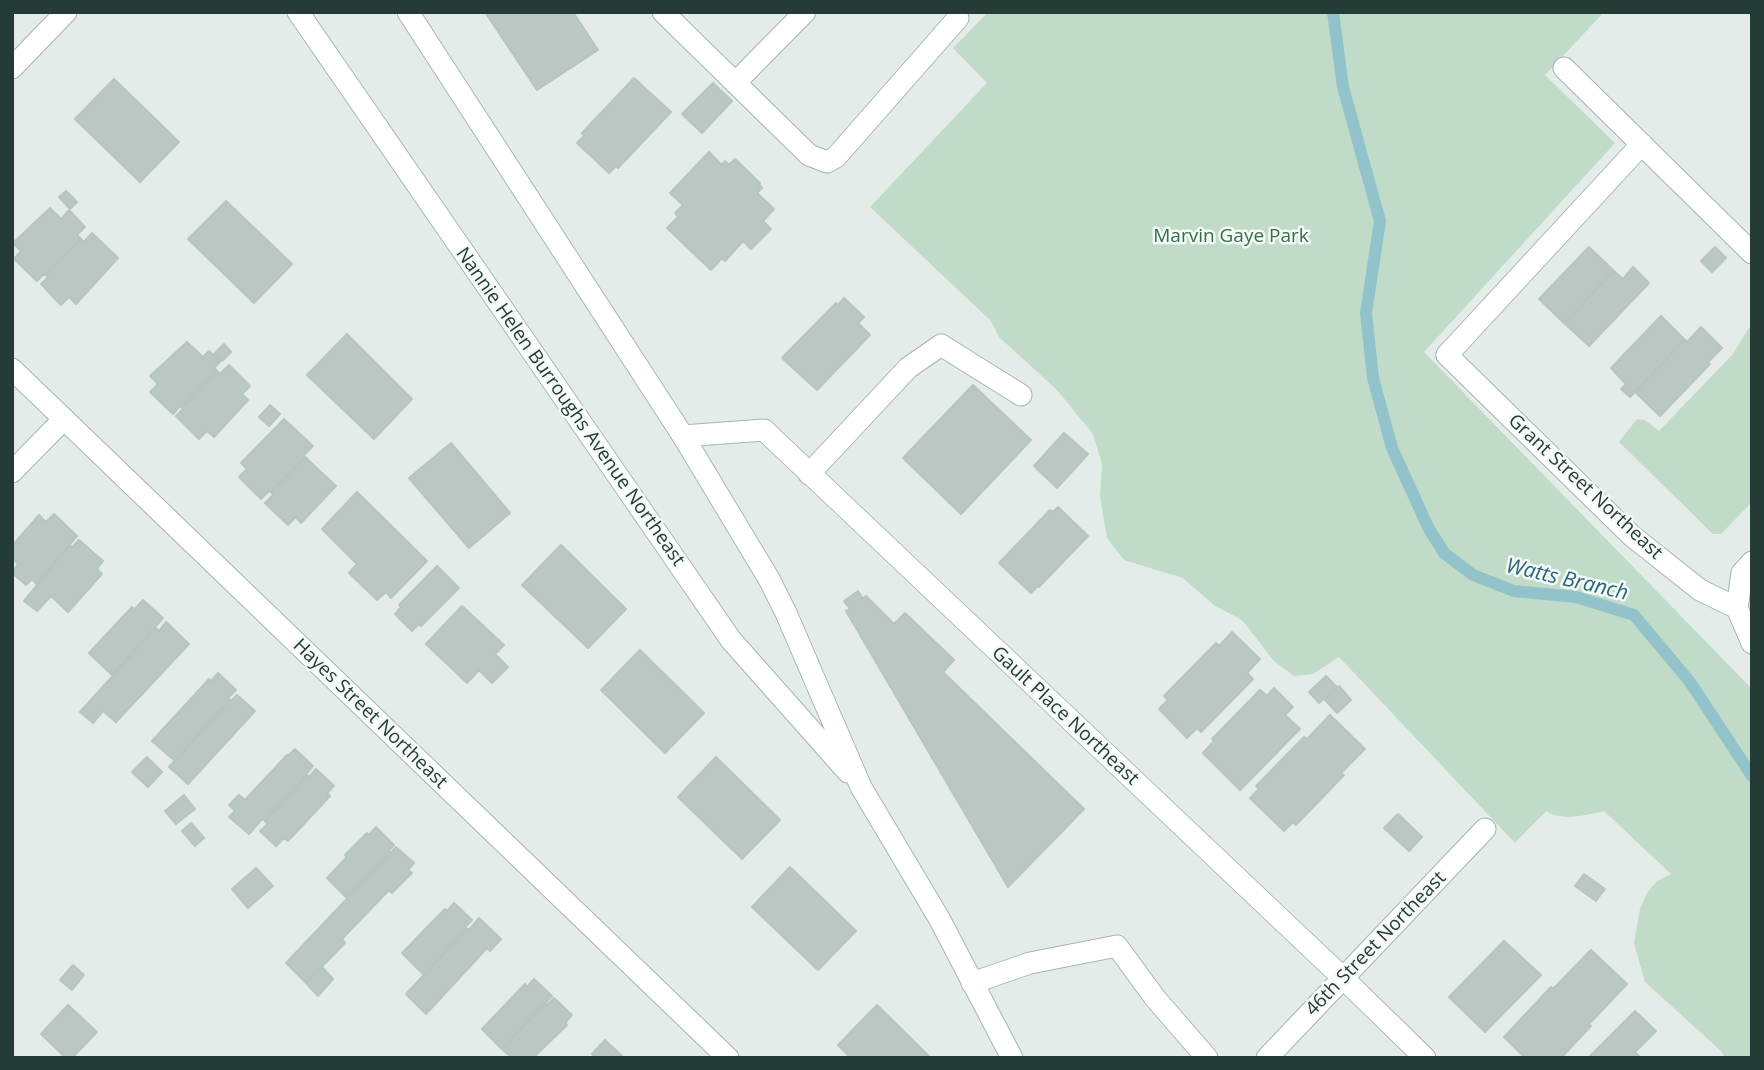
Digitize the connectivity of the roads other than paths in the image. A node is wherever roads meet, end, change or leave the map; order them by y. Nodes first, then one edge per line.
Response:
1 (66, 12) edge
2 (298, 12) edge
3 (408, 12) edge
4 (663, 12) edge
5 (805, 12) edge
6 (958, 18) dead end
7 (12, 68) edge
8 (1564, 68) dead end
9 (735, 83) junction
10 (1642, 144) junction
11 (1752, 253) edge
12 (12, 369) edge
13 (1021, 395) dead end
14 (64, 419) junction
15 (683, 436) junction
16 (12, 472) edge
17 (809, 474) junction
18 (1752, 562) edge
19 (1737, 608) junction
20 (1752, 643) edge
21 (861, 787) junction
22 (1485, 829) dead end
23 (1343, 979) junction
24 (972, 983) junction
25 (728, 1058) edge
26 (1012, 1058) edge
27 (1207, 1058) edge
28 (1267, 1058) edge
29 (1425, 1058) edge

1 - 7 street
2 - 21 street, Nannie Helen Burroughs Avenue Northeast
3 - 15 street, Nannie Helen Burroughs Avenue Northeast
4 - 9 street
5 - 9 street
6 - 9 street
8 - 10 street
10 - 11 street
10 - 19 street, Grant Street Northeast
12 - 14 street, Hayes Street Northeast
13 - 17 street
14 - 16 street
14 - 25 street, Hayes Street Northeast
15 - 17 street, Gault Place Northeast
15 - 21 street, Nannie Helen Burroughs Avenue Northeast
17 - 23 street, Gault Place Northeast
18 - 19 street
19 - 20 street
21 - 24 street, Nannie Helen Burroughs Avenue Northeast
22 - 23 street, 46th Street Northeast
23 - 28 street, 46th Street Northeast
23 - 29 street, Gault Place Northeast
24 - 26 street, Nannie Helen Burroughs Avenue Northeast
24 - 27 street

